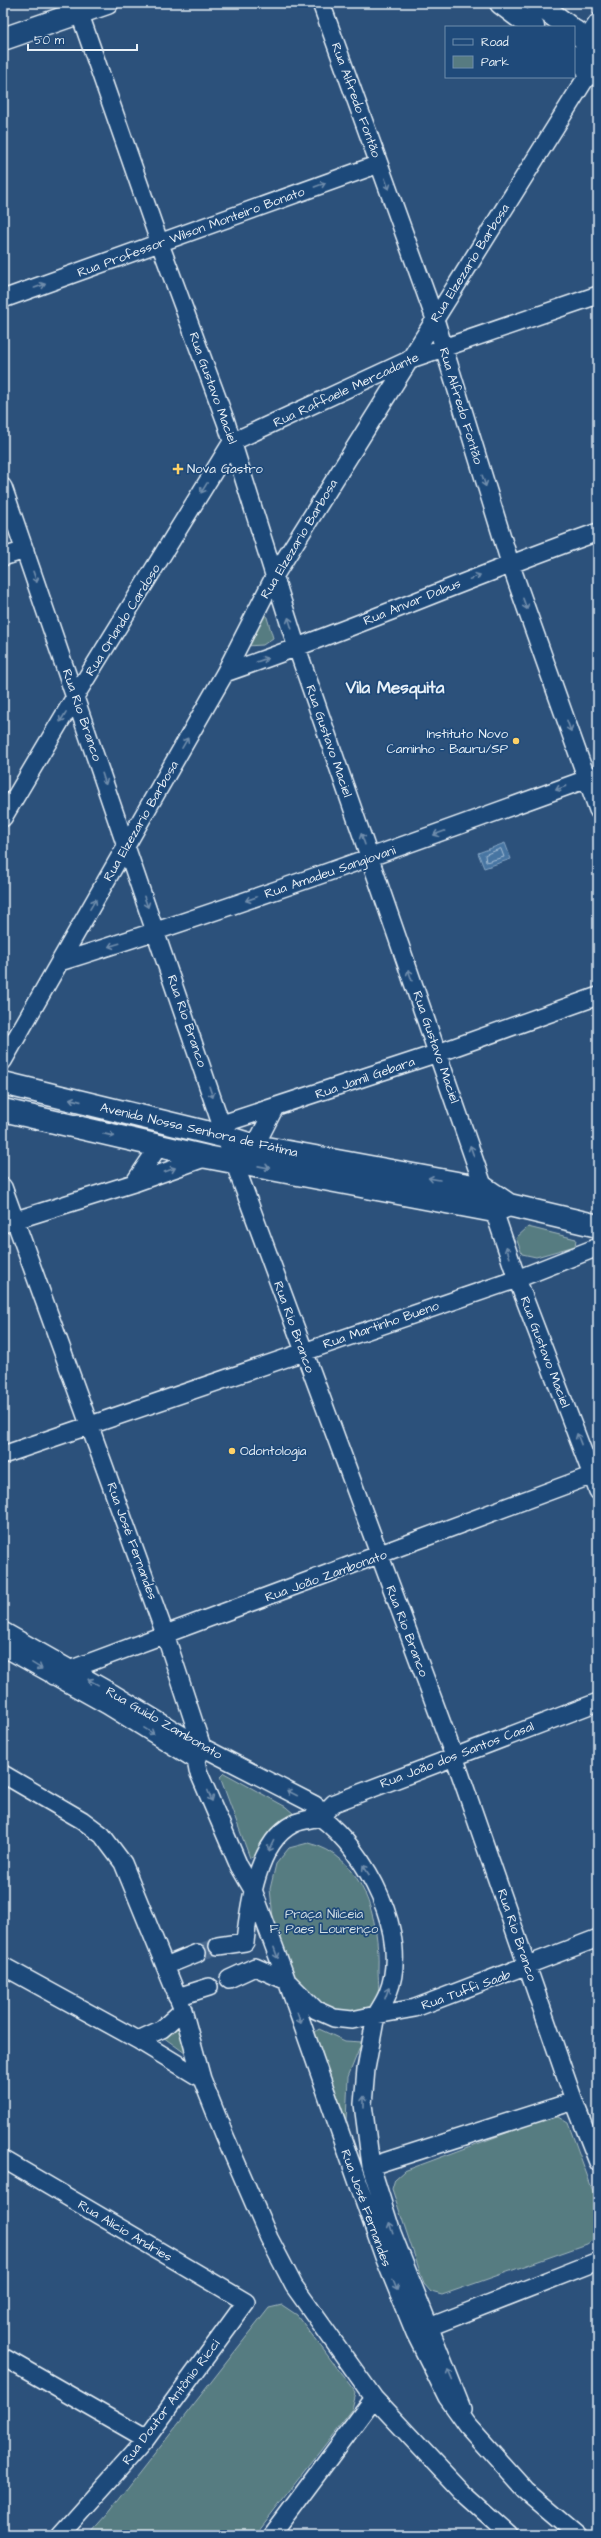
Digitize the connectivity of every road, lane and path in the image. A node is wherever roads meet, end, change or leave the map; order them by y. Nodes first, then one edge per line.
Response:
1 (107, 3) edge
2 (321, 3) edge
3 (501, 3) edge
4 (537, 3) edge
5 (78, 8) edge
6 (598, 22) edge
7 (532, 26) edge
8 (567, 26) edge
9 (3, 40) edge
10 (583, 44) edge
11 (595, 72) edge
12 (379, 164) junction
13 (160, 244) junction
14 (598, 295) edge
15 (3, 299) edge
16 (435, 319) junction
17 (442, 348) junction
18 (411, 359) junction
19 (232, 442) junction
20 (3, 487) edge
21 (598, 532) edge
22 (25, 550) junction
23 (3, 557) edge
24 (510, 563) junction
25 (275, 575) junction
26 (297, 648) junction
27 (226, 673) junction
28 (76, 695) junction
29 (593, 777) edge
30 (598, 810) edge
31 (3, 818) edge
32 (126, 846) junction
33 (369, 858) junction
34 (157, 932) junction
35 (60, 962) junction
36 (598, 996) edge
37 (438, 1053) junction
38 (3, 1061) edge
39 (3, 1083) edge
40 (274, 1109) junction
41 (3, 1110) edge
42 (224, 1130) junction
43 (159, 1146) junction
44 (255, 1146) junction
45 (207, 1157) junction
46 (234, 1162) junction
47 (134, 1183) junction
48 (3, 1187) edge
49 (484, 1188) junction
50 (502, 1208) junction
51 (8, 1222) edge
52 (598, 1226) edge
53 (598, 1247) edge
54 (517, 1279) junction
55 (303, 1351) junction
56 (90, 1424) junction
57 (3, 1455) edge
58 (596, 1480) edge
59 (379, 1556) junction
60 (3, 1631) edge
61 (165, 1634) junction
62 (3, 1647) edge
63 (71, 1669) junction
64 (53, 1676) junction
65 (111, 1699) junction
66 (598, 1702) edge
67 (199, 1754) junction
68 (454, 1756) junction
69 (3, 1774) edge
70 (320, 1817) junction
71 (253, 1890) junction
72 (598, 1938) edge
73 (245, 1942) junction
74 (218, 1946) tunnel mouth
75 (197, 1953) tunnel mouth
76 (3, 1966) edge
77 (165, 1966) junction
78 (255, 1967) junction
79 (528, 1967) junction
80 (229, 1979) dead end
81 (286, 1981) junction
82 (209, 1987) dead end
83 (180, 2003) junction
84 (376, 2015) junction
85 (138, 2040) junction
86 (202, 2079) junction
87 (574, 2101) junction
88 (3, 2159) edge
89 (598, 2162) edge
90 (371, 2166) junction
91 (598, 2261) edge
92 (246, 2302) joint
93 (422, 2330) junction
94 (3, 2357) edge
95 (374, 2398) junction
96 (146, 2439) junction
97 (60, 2535) edge
98 (272, 2535) edge
99 (510, 2535) edge
100 (578, 2535) edge

1 - 5 street
2 - 12 street, Rua Alfredo Fontão
3 - 7 street
4 - 8 street
5 - 9 street
5 - 13 street, Rua Gustavo Maciel
6 - 10 street
10 - 11 street
11 - 16 street, Rua Elzezario Barbosa
13 -> 12 street, Rua Professor Wilson Monteiro Bonato
12 -> 16 street, Rua Alfredo Fontão
15 -> 13 street, Rua Professor Wilson Monteiro Bonato
13 - 19 street, Rua Gustavo Maciel
14 - 17 street, Rua Raffaele Mercadante
16 - 17 street, Rua Alfredo Fontão
16 - 18 street, Rua Elzezario Barbosa
17 - 18 street, Rua Raffaele Mercadante
17 -> 24 street, Rua Alfredo Fontão
18 - 19 street, Rua Raffaele Mercadante
18 - 25 street, Rua Elzezario Barbosa
19 - 25 street, Rua Gustavo Maciel
19 -> 28 street, Rua Orlando Cardoso
20 - 22 street, Rua Rio Branco
21 - 24 street, Rua Anvar Dabus
22 - 23 street
22 -> 28 street, Rua Rio Branco
26 -> 24 street, Rua Anvar Dabus
24 -> 29 street, Rua Alfredo Fontão
26 -> 25 street, Rua Gustavo Maciel
25 - 27 street, Rua Elzezario Barbosa
27 -> 26 street, Rua Anvar Dabus
33 -> 26 street, Rua Gustavo Maciel
32 -> 27 street, Rua Elzezario Barbosa
28 -> 31 street, Rua Orlando Cardoso
28 -> 32 street, Rua Rio Branco
29 - 30 street, Rua Alfredo Fontão
29 -> 33 street, Rua Amadeu Sangiovani
32 -> 34 street, Rua Rio Branco
35 -> 32 street, Rua Elzezario Barbosa
33 -> 34 street, Rua Amadeu Sangiovani
37 -> 33 street, Rua Gustavo Maciel
34 -> 35 street, Rua Amadeu Sangiovani
34 -> 42 street, Rua Rio Branco
35 - 38 street, Rua Elzezario Barbosa
36 - 37 street, Rua Jamil Gebara
37 - 40 street, Rua Jamil Gebara
49 -> 37 street, Rua Gustavo Maciel
42 -> 39 street, Avenida Nossa Senhora de Fátima
40 - 42 street, Rua Jamil Gebara
40 - 44 street
41 -> 43 street, Avenida Nossa Senhora de Fátima
42 - 44 street, Avenida Nossa Senhora de Fátima
42 - 46 street, Rua Rio Branco
43 - 45 street, Avenida Nossa Senhora de Fátima
43 - 47 street
49 -> 44 street, Avenida Nossa Senhora de Fátima
45 - 46 street, Avenida Nossa Senhora de Fátima
47 -> 45 street
46 -> 50 street, Avenida Nossa Senhora de Fátima
46 - 55 street, Rua Rio Branco
47 - 51 street
48 - 51 street, Rua José Fernandes
49 - 50 street, Avenida Nossa Senhora de Fátima
50 - 52 street, Avenida Nossa Senhora de Fátima
54 -> 50 street, Rua Gustavo Maciel
51 - 56 street, Rua José Fernandes
53 - 54 street, Rua Martinho Bueno
54 - 55 street, Rua Martinho Bueno
58 -> 54 street, Rua Gustavo Maciel
55 - 56 street, Rua Martinho Bueno
55 - 59 street, Rua Rio Branco
56 - 57 street, Rua Martinho Bueno
56 - 61 street, Rua José Fernandes
58 - 59 street, Rua João Zambonato
59 - 61 street, Rua João Zambonato
59 - 68 street, Rua Rio Branco
60 - 63 street, Rua Guido Zambonato
61 - 63 street, Rua João Zambonato
61 - 67 street, Rua José Fernandes
62 -> 64 street, Rua Guido Zambonato
63 - 64 street, Rua João Zambonato
65 -> 63 street, Rua Guido Zambonato
64 - 65 street, Rua Guido Zambonato
65 - 67 street, Rua Guido Zambonato
66 - 68 street, Rua João dos Santos Casal
70 -> 67 street, Rua Guido Zambonato
67 -> 71 street, Rua José Fernandes
68 - 70 street, Rua João dos Santos Casal
68 - 79 street, Rua Rio Branco
69 - 77 street
70 -> 71 street
84 -> 70 street, Rua José Fernandes
71 - 73 street
71 -> 81 street, Rua José Fernandes
72 - 79 street, Rua Tuffi Saab
73 - 74 street
73 - 78 street
75 - 77 street
76 - 85 street
77 - 83 street
78 - 80 street
78 - 81 street
79 - 84 street, Rua Tuffi Saab
79 - 87 street, Rua Rio Branco
81 - 84 street, Rua José Fernandes
81 -> 93 street, Rua José Fernandes
82 - 83 street
83 - 85 street
83 - 86 street
90 -> 84 street, Rua José Fernandes
85 - 86 street
86 - 95 street
87 - 89 street, Rua Rio Branco
87 - 90 street
88 - 92 street, Rua Alicio Andries
93 -> 90 street, Rua José Fernandes
91 - 93 street
92 - 96 street, Rua Doutor Antônio Ricci
93 - 100 street, Rua José Fernandes
94 - 96 street
95 - 98 street
95 - 99 street
96 - 97 street, Rua Doutor Antônio Ricci

